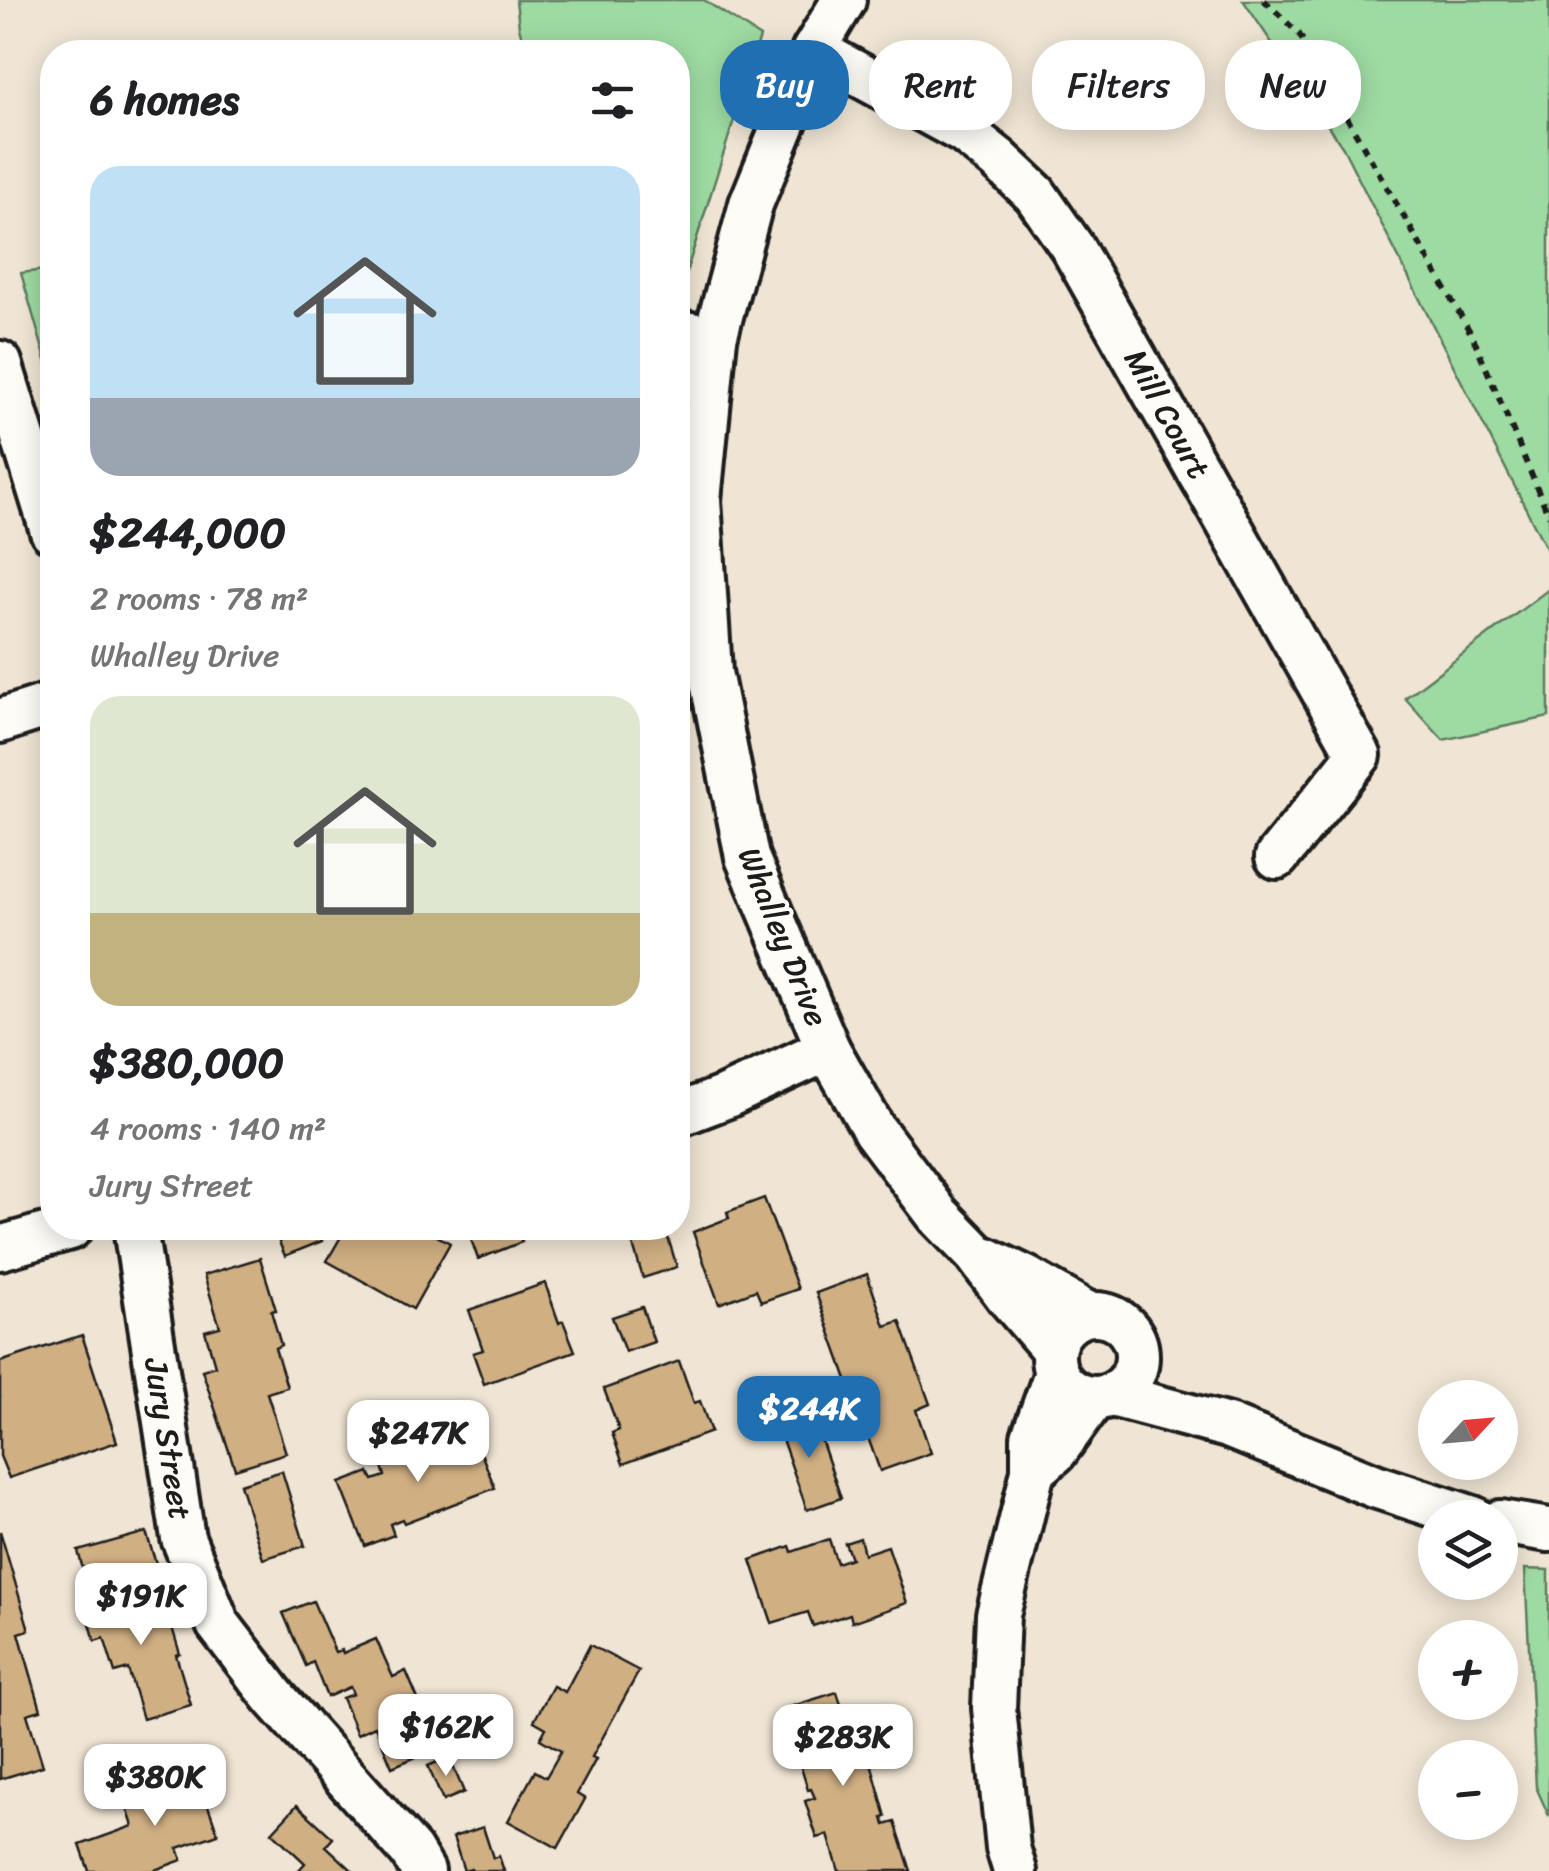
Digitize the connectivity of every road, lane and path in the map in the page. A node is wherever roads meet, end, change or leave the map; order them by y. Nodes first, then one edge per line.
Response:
1 (844, 0) edge
2 (1264, 0) edge
3 (820, 40) edge
4 (849, 69) edge
5 (781, 130) edge
6 (696, 335) edge
7 (0, 363) edge
8 (40, 492) edge
9 (1549, 516) edge
10 (40, 708) edge
11 (0, 721) edge
12 (1278, 856) dead end
13 (828, 1049) junction
14 (690, 1110) edge
15 (40, 1237) edge
16 (137, 1240) edge
17 (0, 1248) edge
18 (976, 1254) junction
19 (1088, 1314) junction
20 (1138, 1350) junction
21 (1055, 1361) junction
22 (1103, 1396) junction
23 (1228, 1426) junction
24 (1034, 1471) junction
25 (1418, 1500) edge
26 (1518, 1525) edge
27 (1549, 1530) edge
28 (423, 1871) edge
29 (1014, 1871) edge

1 - 3 street, Whalley Drive
2 - 9 path
4 - 12 street, Mill Court
5 - 6 street, Whalley Drive
6 - 13 street, Whalley Drive
7 - 8 street
10 - 11 street
13 - 14 street
13 - 18 street, Whalley Drive
15 - 17 street
16 - 28 street, Jury Street
18 - 19 street, Whalley Drive
18 - 21 street, Whalley Drive
19 - 20 street
19 - 21 street
20 - 22 street
20 - 23 street
21 - 22 street
21 - 24 street
22 - 23 street
22 - 24 street
23 - 25 street
24 - 29 street
26 - 27 street

